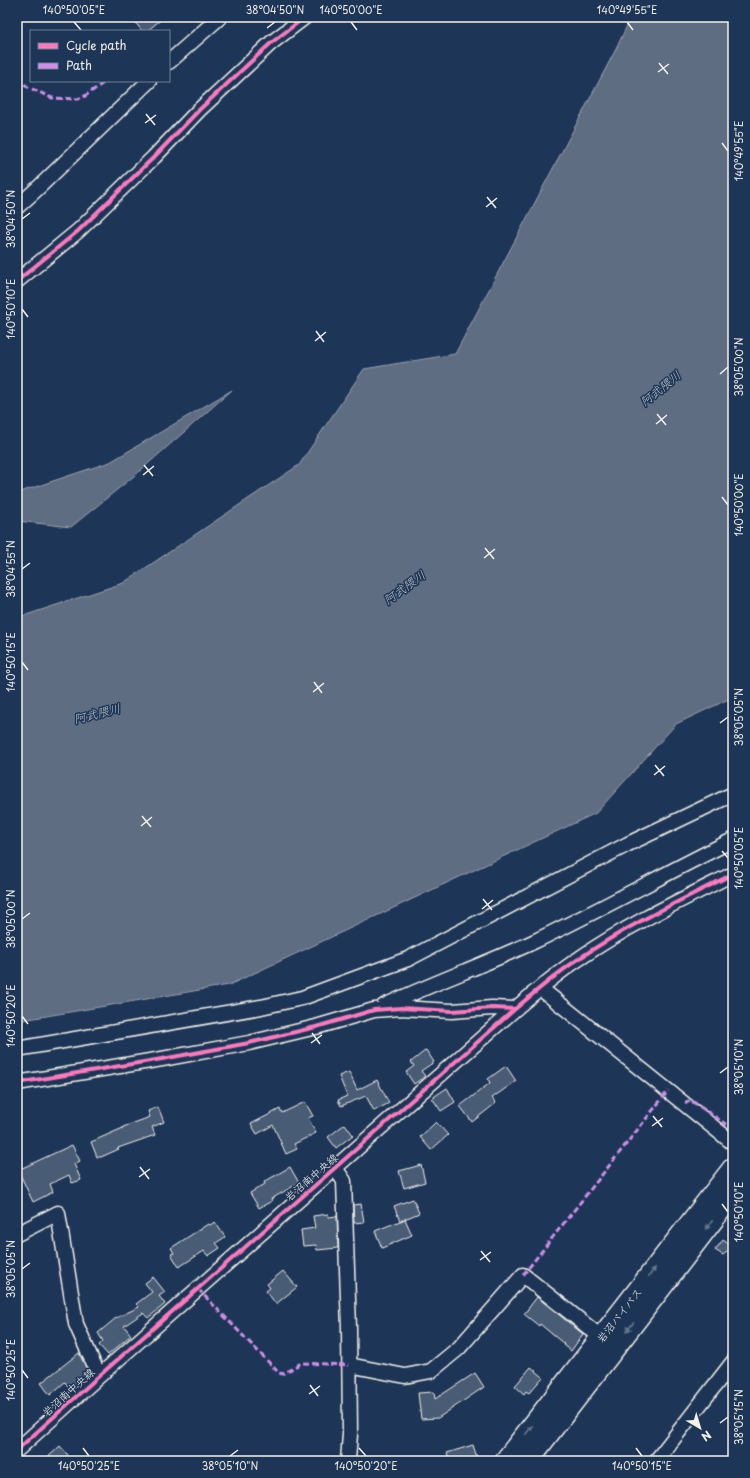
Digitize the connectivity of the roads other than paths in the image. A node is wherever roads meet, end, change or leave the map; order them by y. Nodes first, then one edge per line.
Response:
1 (220, 17) edge
2 (305, 17) edge
3 (170, 61) edge
4 (148, 82) edge
5 (17, 207) edge
6 (17, 281) edge
7 (733, 794) edge
8 (733, 840) edge
9 (733, 874) edge
10 (540, 988) junction
11 (515, 1009) junction
12 (375, 1010) junction
13 (17, 1049) edge
14 (17, 1083) edge
15 (733, 1143) edge
16 (335, 1168) junction
17 (733, 1168) edge
18 (733, 1194) edge
19 (17, 1234) edge
20 (602, 1338) junction
21 (733, 1362) edge
22 (349, 1366) junction
23 (99, 1376) junction
24 (17, 1450) edge
25 (348, 1461) edge
26 (505, 1461) edge
27 (528, 1461) edge
28 (656, 1461) edge

1 - 3 street
2 - 6 street
4 - 5 street
7 - 13 street
8 - 12 street
9 - 10 street, 岩沼南中央線
10 - 11 street, 岩沼南中央線
10 - 15 street
11 - 12 street
11 - 16 street, 岩沼南中央線
12 - 14 street
16 - 22 street
16 - 23 street, 岩沼南中央線
20 -> 17 highway, 岩沼バイパス
18 -> 27 highway, 岩沼バイパス
19 - 23 street
20 - 22 street
26 -> 20 highway, 岩沼バイパス
21 - 28 street
22 - 25 street
23 - 24 street, 岩沼南中央線

